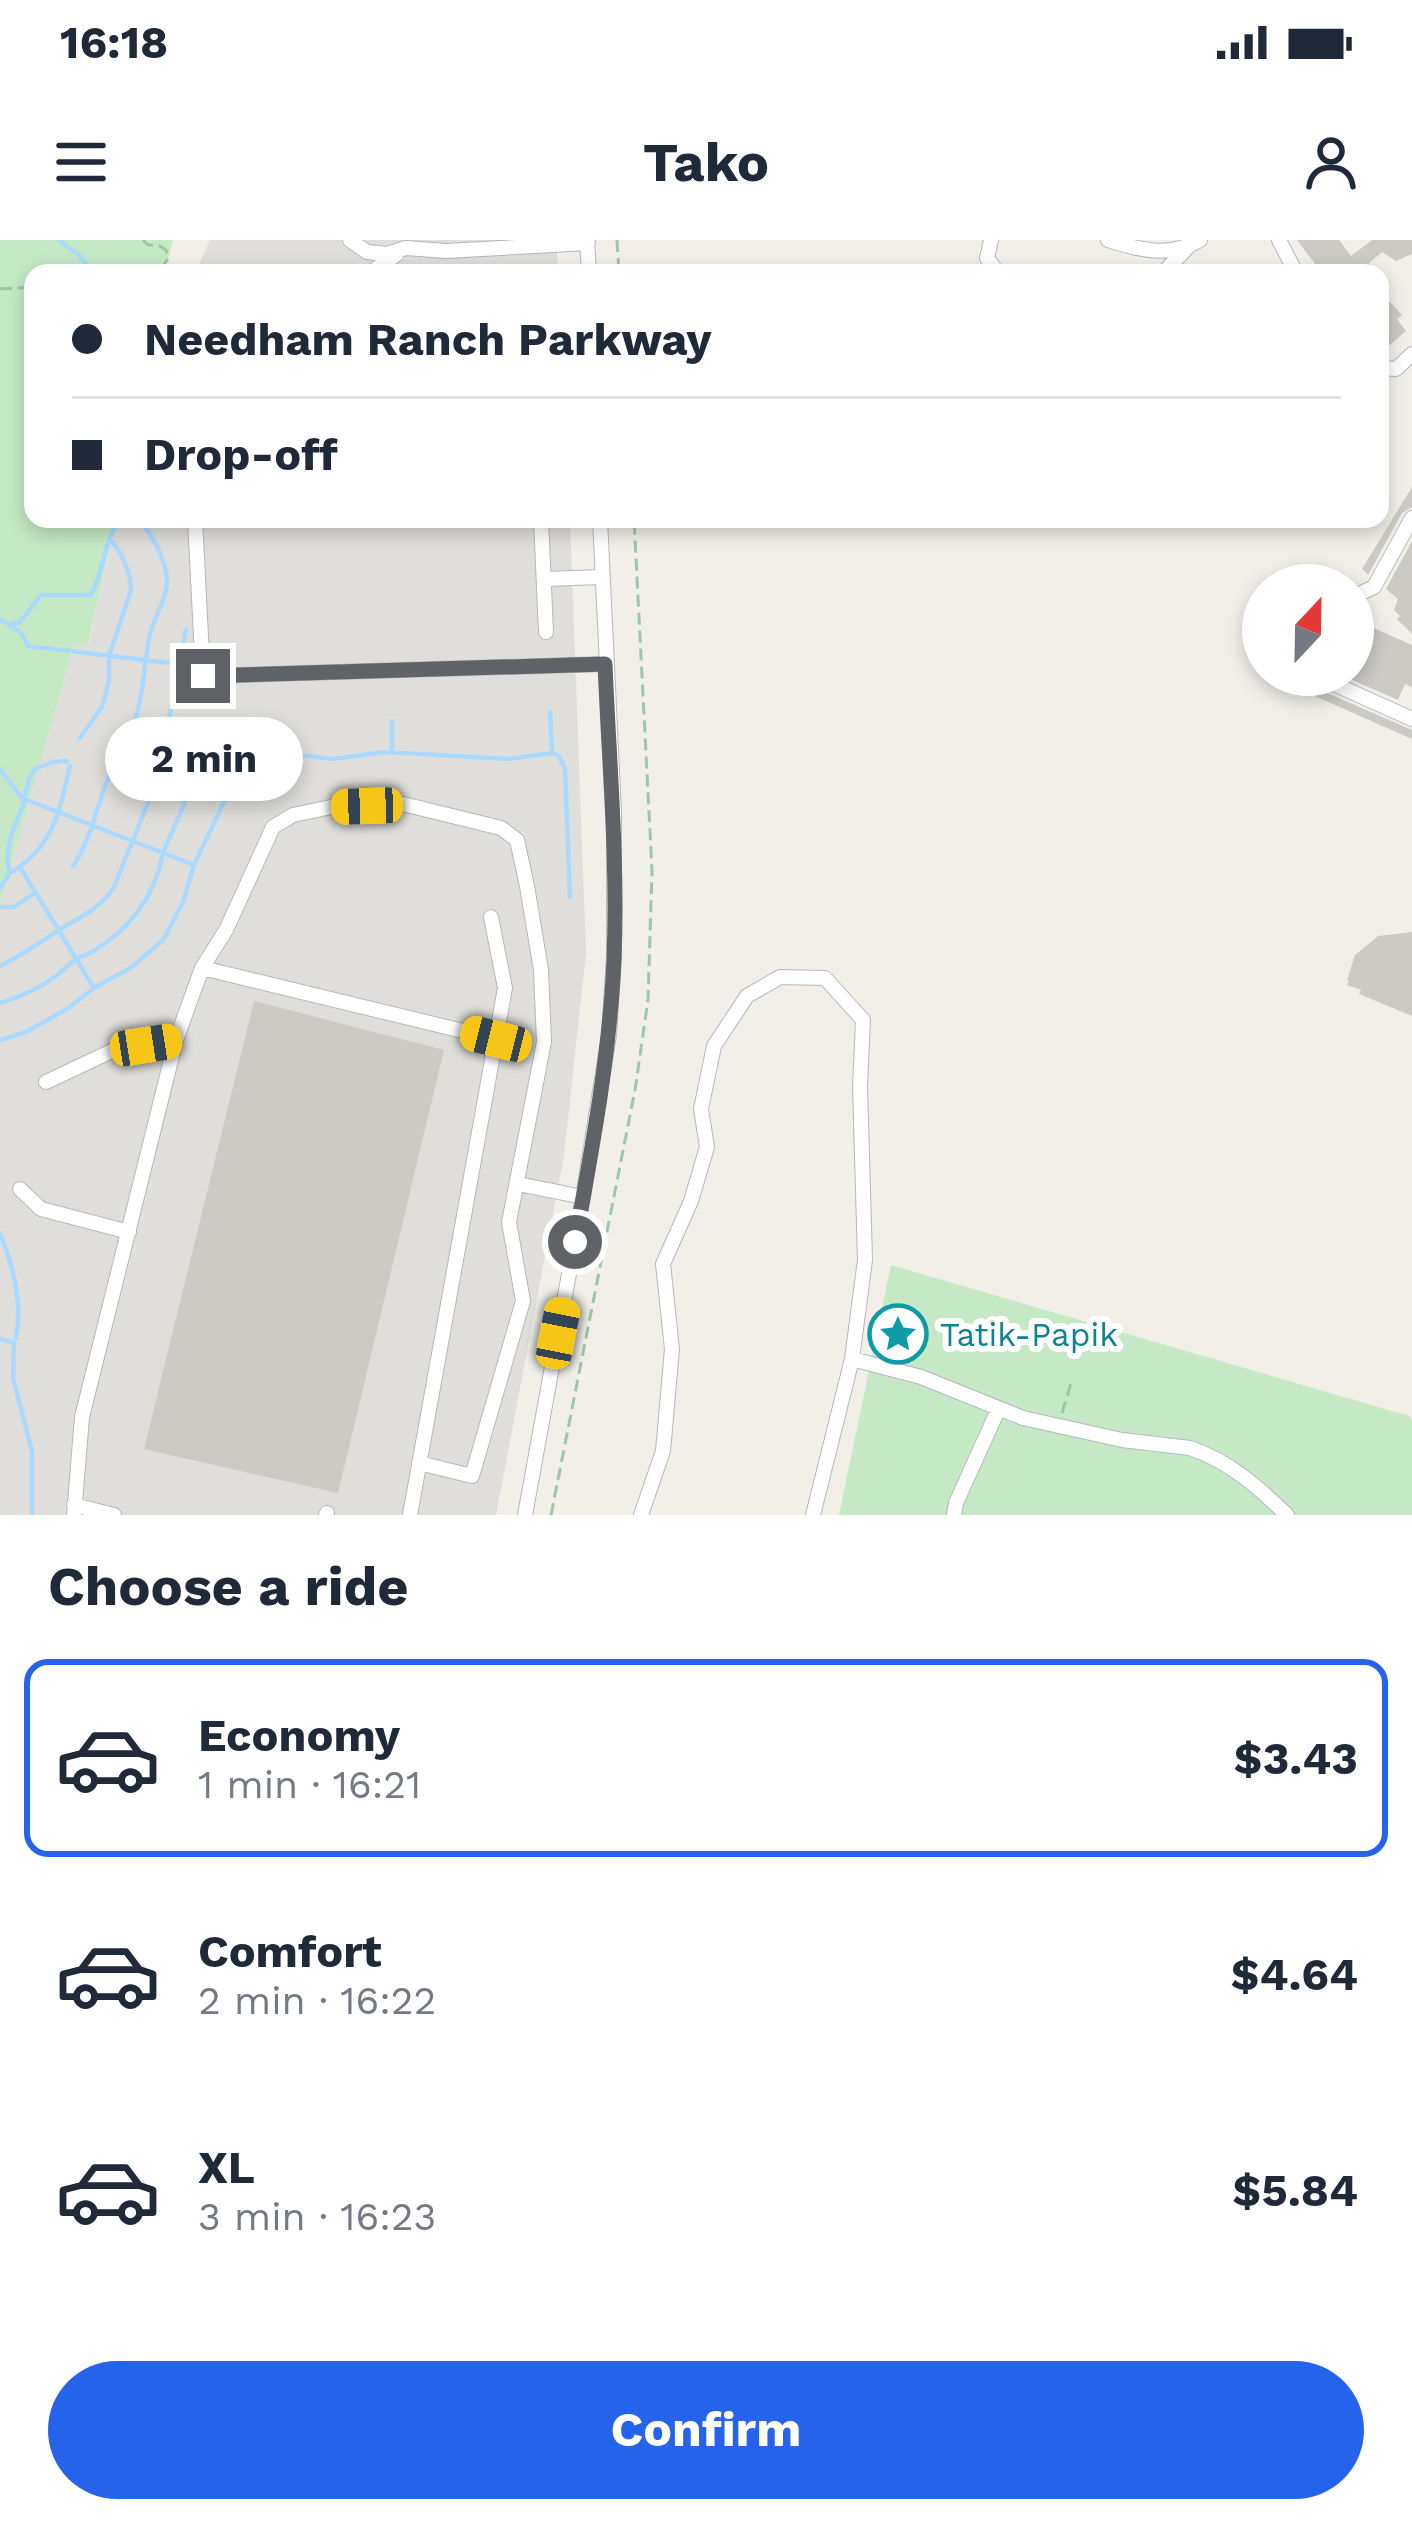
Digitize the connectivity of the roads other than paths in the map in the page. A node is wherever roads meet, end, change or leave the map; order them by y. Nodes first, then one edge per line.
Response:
1 (350, 240) edge
2 (1108, 240) edge
3 (588, 242) edge
4 (406, 244) edge
5 (1194, 244) edge
6 (381, 264) edge
7 (1412, 518) edge
8 (195, 528) edge
9 (541, 528) edge
10 (600, 528) edge
11 (602, 577) junction
12 (544, 579) junction
13 (1374, 587) edge
14 (546, 632) dead end
15 (605, 664) junction
16 (1362, 696) edge
17 (1412, 718) edge
18 (491, 917) dead end
19 (202, 968) junction
20 (496, 1039) junction
21 (176, 1040) junction
22 (46, 1082) dead end
23 (518, 1184) junction
24 (20, 1189) dead end
25 (583, 1197) junction
26 (129, 1232) junction
27 (852, 1359) junction
28 (998, 1411) junction
29 (419, 1463) junction
30 (74, 1510) edge
31 (114, 1515) edge
32 (410, 1515) edge
33 (524, 1515) edge
34 (641, 1515) edge
35 (813, 1515) edge
36 (954, 1515) edge
37 (1287, 1515) edge

1 - 4 street
2 - 5 street
3 - 4 street
4 - 6 street
7 - 13 street
8 - 15 street
9 - 12 street
10 - 11 street
11 - 12 street
11 - 15 street
12 - 14 street
15 - 25 street
16 - 17 street
18 - 20 street
19 - 20 street
19 - 21 street
19 - 23 street
20 - 29 street
21 - 22 street
21 - 26 street
23 - 25 street
23 - 29 street
24 - 26 street
25 - 33 street
26 - 30 street
27 - 28 street
27 - 34 street
27 - 35 street
28 - 36 street
28 - 37 street
29 - 32 street
30 - 31 street

